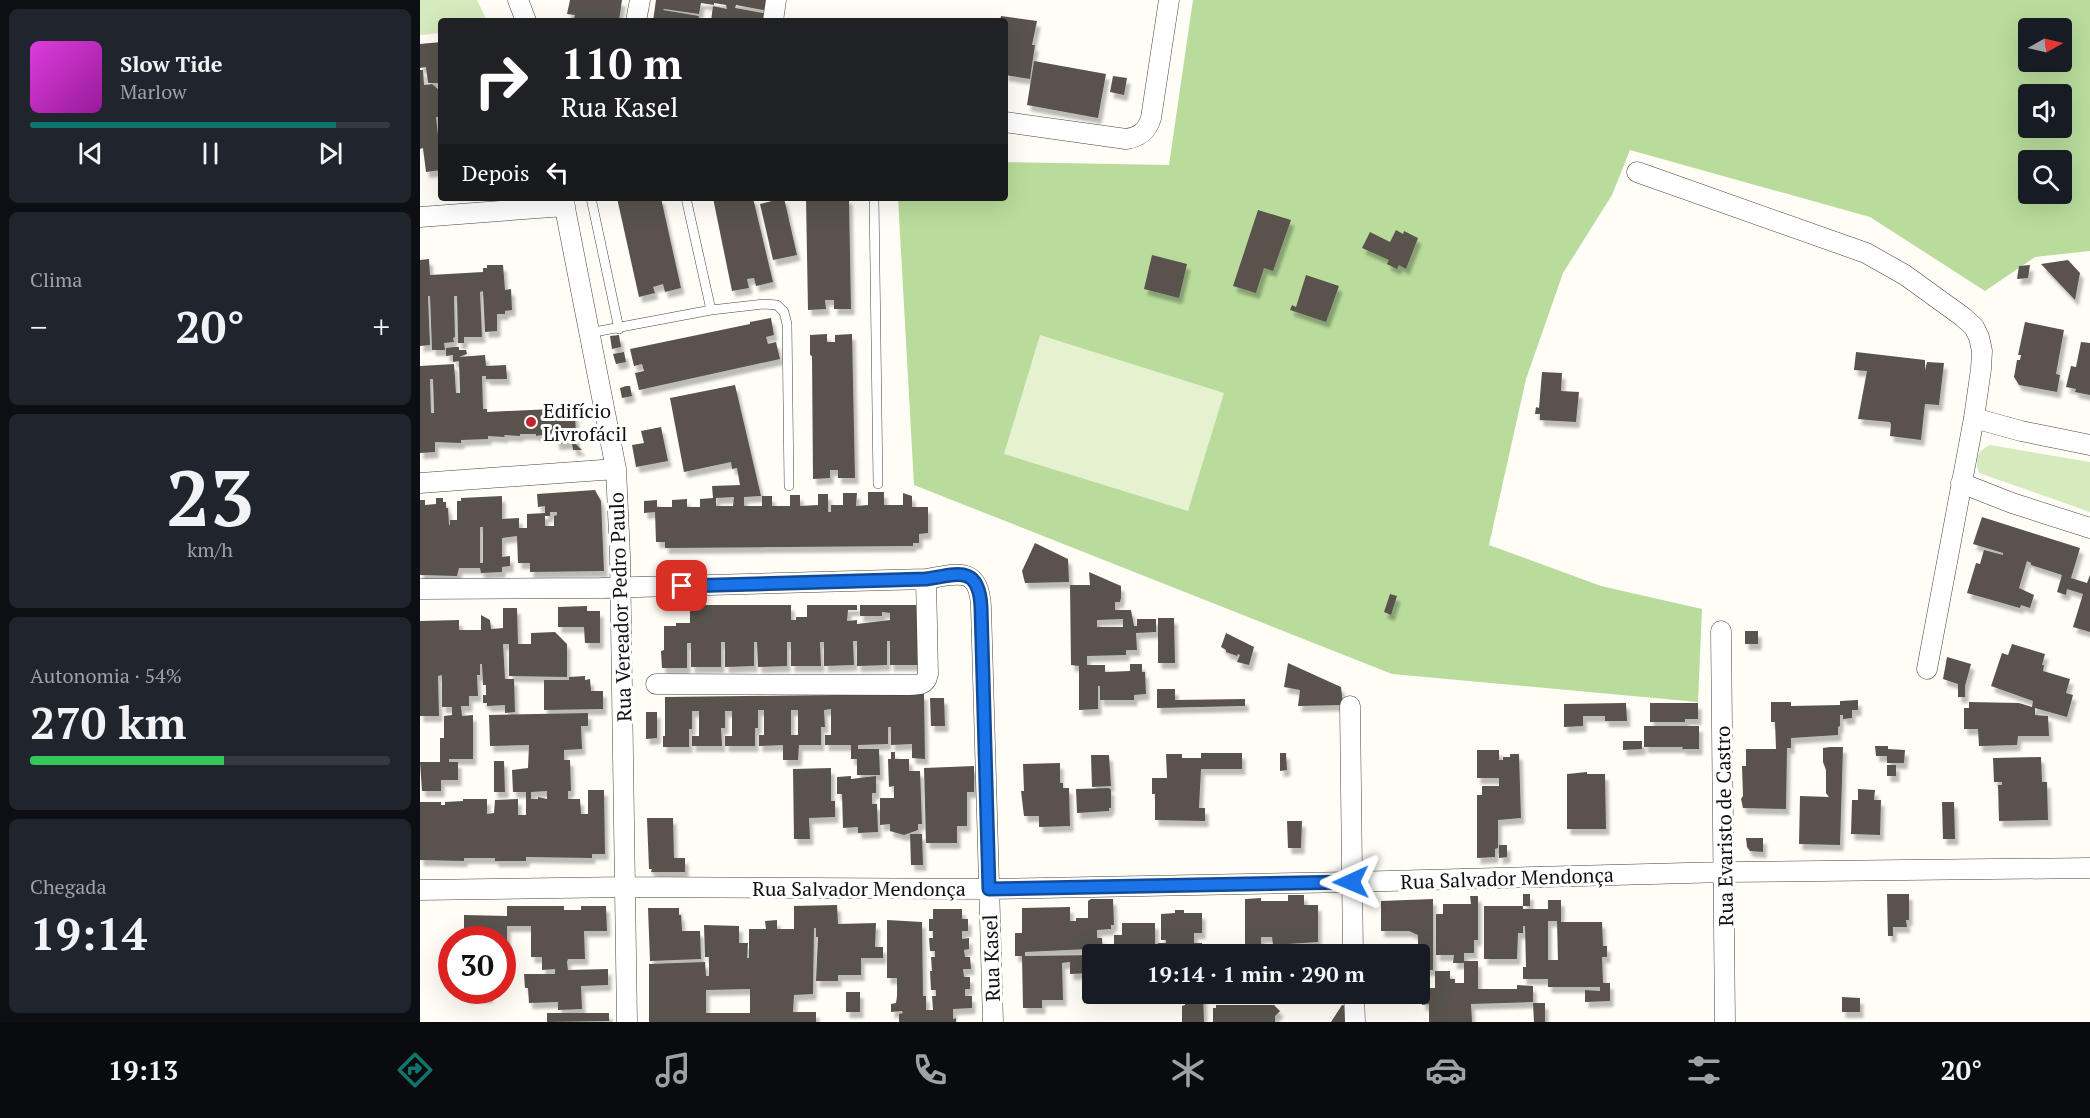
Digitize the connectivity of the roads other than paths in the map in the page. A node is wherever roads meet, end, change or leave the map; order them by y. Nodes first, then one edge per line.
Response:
1 (518, 0) edge
2 (640, 0) edge
3 (776, 0) edge
4 (1169, 0) edge
5 (525, 18) edge
6 (637, 18) edge
7 (773, 18) edge
8 (1008, 122) edge
9 (1637, 172) dead end
10 (592, 201) edge
11 (687, 201) edge
12 (874, 201) edge
13 (564, 202) edge
14 (420, 217) edge
15 (711, 310) junction
16 (619, 328) junction
17 (589, 333) junction
18 (1974, 418) junction
19 (2090, 445) edge
20 (616, 469) junction
21 (420, 483) edge
22 (1961, 483) junction
23 (878, 484) dead end
24 (789, 486) dead end
25 (2090, 528) edge
26 (926, 579) junction
27 (620, 588) junction
28 (420, 589) edge
29 (1721, 631) dead end
30 (1927, 669) dead end
31 (656, 684) dead end
32 (1350, 706) dead end
33 (2090, 868) edge
34 (1725, 872) junction
35 (1351, 882) junction
36 (625, 887) junction
37 (989, 889) junction
38 (420, 890) edge
39 (1353, 944) edge
40 (1354, 1004) edge
41 (627, 1022) edge
42 (993, 1022) edge
43 (1355, 1022) edge
44 (1725, 1022) edge

1 - 5 street
2 - 6 street
3 - 7 street
4 - 8 street
9 - 18 street
10 - 16 lane
11 - 15 lane
12 - 23 lane
13 - 14 street
13 - 17 street, Rua Vereador Pedro Paulo
15 - 16 lane
15 - 24 lane
16 - 17 lane
17 - 20 street, Rua Vereador Pedro Paulo
18 - 19 street
18 - 22 street
20 - 21 street
20 - 27 street, Rua Vereador Pedro Paulo
22 - 25 street
22 - 30 street
26 - 27 street
26 - 31 street
26 - 37 street, Rua Kasel
27 - 28 street
27 - 36 street, Rua Vereador Pedro Paulo
29 - 34 street, Rua Evaristo de Castro
32 - 35 street
33 - 34 street, Rua Salvador Mendonça
34 - 35 street, Rua Salvador Mendonça
34 - 44 street, Rua Evaristo de Castro
35 - 37 street, Rua Salvador Mendonça
35 - 39 street
36 - 37 street, Rua Salvador Mendonça
36 - 38 street, Rua Salvador Mendonça
36 - 41 street, Rua Vereador Pedro Paulo
37 - 42 street, Rua Kasel
40 - 43 street

